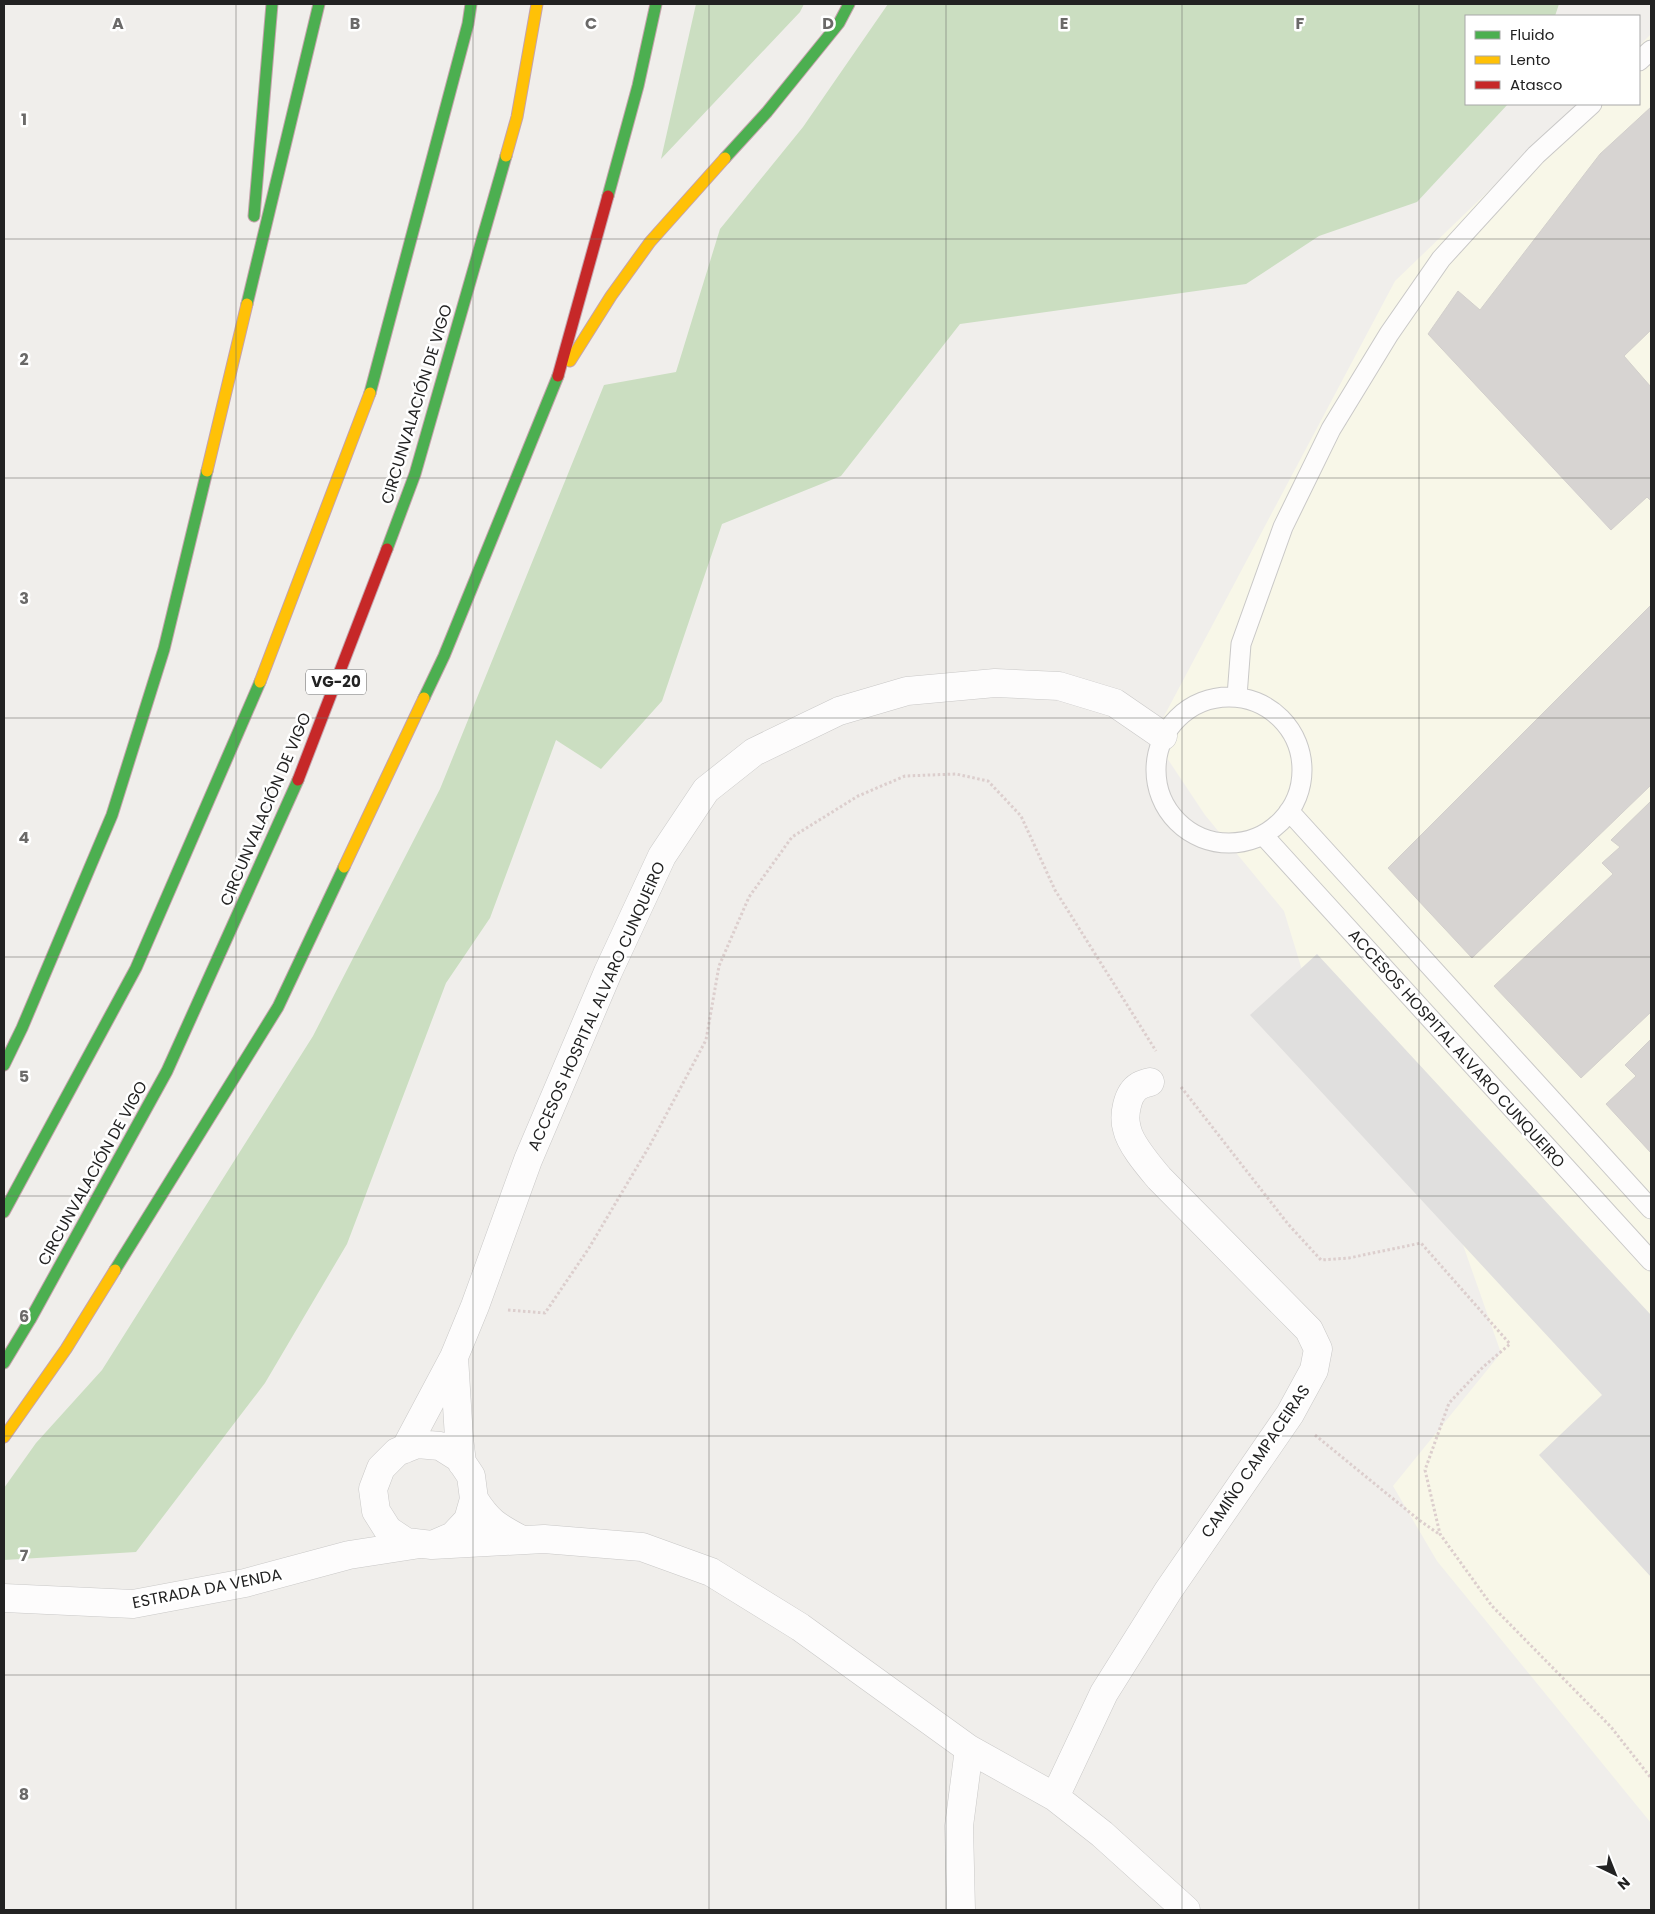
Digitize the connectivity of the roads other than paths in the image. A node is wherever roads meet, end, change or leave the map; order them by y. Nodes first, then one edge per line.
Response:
1 (272, 4) edge
2 (319, 4) edge
3 (471, 4) edge
4 (537, 4) edge
5 (656, 4) edge
6 (849, 4) edge
7 (1651, 50) edge
8 (1640, 60) edge
9 (1591, 105) edge
10 (244, 313) junction
11 (555, 386) junction
12 (1237, 696) junction
13 (1163, 736) junction
14 (1289, 811) junction
15 (1263, 835) junction
16 (4, 1065) edge
17 (1150, 1082) dead end
18 (1651, 1209) edge
19 (4, 1212) edge
20 (1651, 1261) edge
21 (454, 1357) junction
22 (4, 1363) edge
23 (4, 1437) edge
24 (405, 1449) junction
25 (462, 1463) junction
26 (474, 1499) junction
27 (376, 1511) junction
28 (522, 1540) junction
29 (427, 1544) junction
30 (349, 1555) junction
31 (4, 1598) edge
32 (969, 1749) junction
33 (1055, 1797) junction
34 (960, 1910) edge
35 (1186, 1910) edge

1 - 10 highway
2 - 10 highway
3 - 19 highway
4 - 22 highway, CIRCUNVALACIÓN DE VIGO / VG-20
5 - 11 highway
6 - 11 highway
7 - 8 lane
9 - 12 lane
10 - 16 highway
11 - 23 highway
12 - 13 lane
12 - 14 lane
13 - 15 lane
13 - 21 street, ACCESOS HOSPITAL ALVARO CUNQUEIRO
14 - 15 lane
14 - 18 lane
15 - 20 lane, ACCESOS HOSPITAL ALVARO CUNQUEIRO
17 - 33 street, CAMIÑO CAMPACEIRAS
21 - 24 street, ACCESOS HOSPITAL ALVARO CUNQUEIRO
21 - 25 street, ACCESOS HOSPITAL ALVARO CUNQUEIRO
24 - 25 street
24 - 27 street
25 - 26 street
26 - 28 street
26 - 29 street
27 - 29 street
27 - 30 street, ESTRADA DA VENDA
28 - 29 street
28 - 32 street
29 - 30 street, ESTRADA DA VENDA
30 - 31 street, ESTRADA DA VENDA
32 - 33 street
32 - 34 street
33 - 35 street

